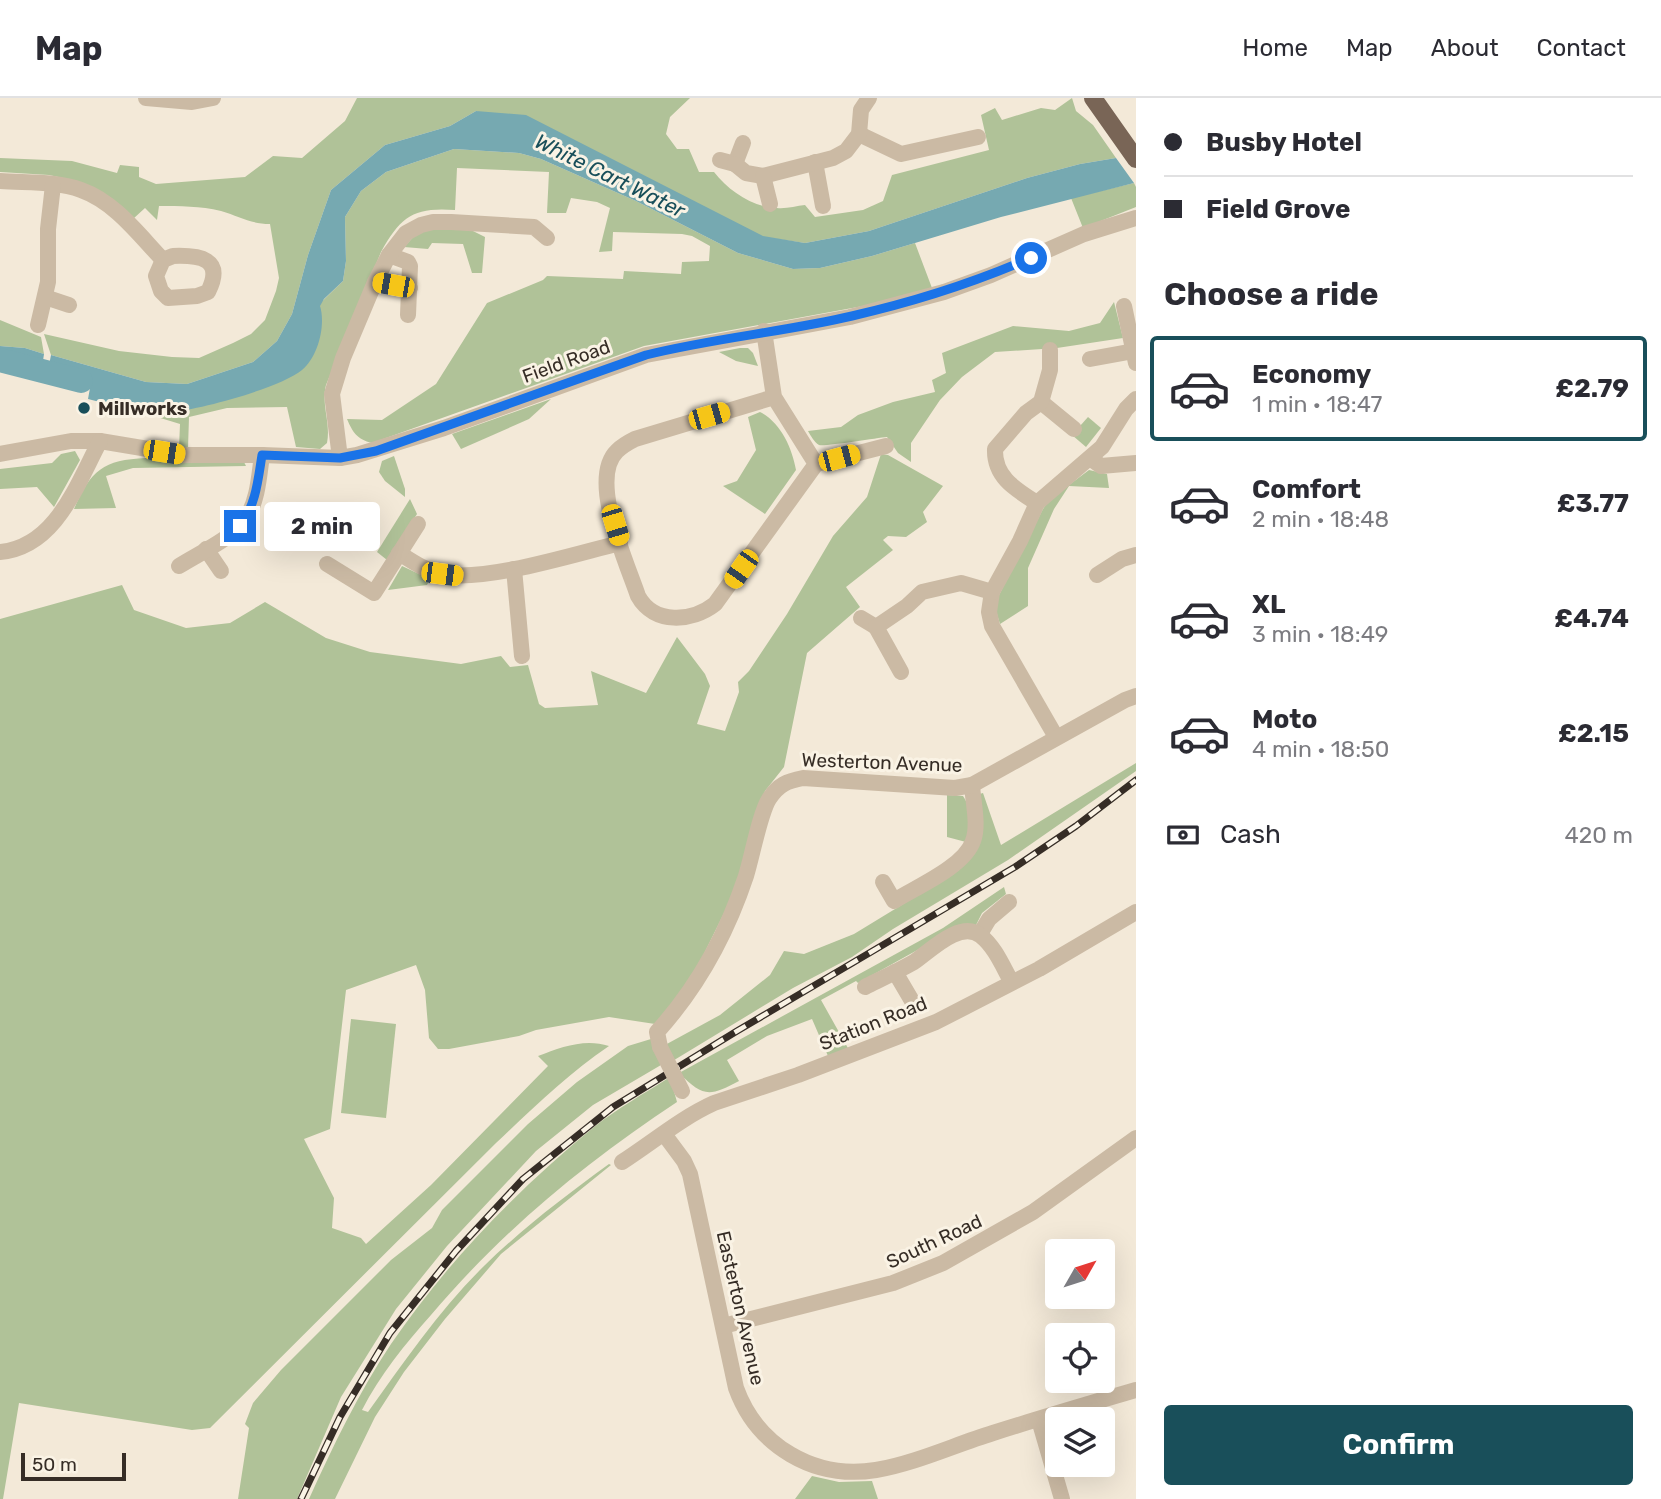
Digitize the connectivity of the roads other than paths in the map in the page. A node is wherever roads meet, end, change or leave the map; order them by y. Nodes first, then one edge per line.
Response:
1 (146, 98) edge
2 (213, 98) edge
3 (869, 98) edge
4 (1093, 98) edge
5 (859, 134) junction
6 (978, 137) dead end
7 (743, 143) dead end
8 (1136, 159) edge
9 (816, 162) junction
10 (763, 176) junction
11 (0, 181) edge
12 (53, 185) junction
13 (770, 204) dead end
14 (823, 206) dead end
15 (1136, 218) edge
16 (547, 238) dead end
17 (389, 255) junction
18 (163, 260) dead end
19 (375, 282) junction
20 (410, 288) junction
21 (45, 297) junction
22 (69, 305) dead end
23 (1125, 306) dead end
24 (408, 315) dead end
25 (38, 325) dead end
26 (764, 331) junction
27 (1050, 350) dead end
28 (1135, 357) edge
29 (1090, 359) dead end
30 (774, 397) junction
31 (1136, 399) edge
32 (1041, 402) junction
33 (1073, 429) dead end
34 (100, 442) junction
35 (887, 446) dead end
36 (0, 454) edge
37 (262, 455) junction
38 (1090, 457) junction
39 (340, 458) junction
40 (1136, 463) edge
41 (816, 464) junction
42 (1037, 503) junction
43 (418, 524) dead end
44 (620, 543) junction
45 (206, 549) junction
46 (0, 552) edge
47 (399, 553) junction
48 (1136, 555) edge
49 (327, 564) dead end
50 (179, 566) dead end
51 (514, 569) junction
52 (221, 571) dead end
53 (1097, 575) dead end
54 (992, 592) junction
55 (861, 618) dead end
56 (876, 627) junction
57 (523, 656) dead end
58 (901, 671) dead end
59 (1130, 698) edge
60 (1056, 737) junction
61 (972, 785) junction
62 (883, 882) dead end
63 (1009, 902) dead end
64 (1136, 912) edge
65 (980, 934) junction
66 (895, 972) junction
67 (1011, 981) junction
68 (865, 987) dead end
69 (915, 1006) dead end
70 (691, 1113) junction
71 (664, 1134) junction
72 (1136, 1138) edge
73 (622, 1162) dead end
74 (723, 1326) junction
75 (1136, 1390) edge
76 (1039, 1420) junction
77 (1062, 1499) edge

1 - 2 street
3 - 5 street
4 - 8 main road
5 - 6 street
5 - 9 street
7 - 10 street
9 - 10 street
9 - 14 street
10 - 13 street
11 - 12 street
12 - 18 street
12 - 21 street
15 - 26 street, Field Road
16 - 17 street
17 - 19 street
17 - 20 street
19 - 20 street
19 - 39 street
20 - 24 street
21 - 22 street
21 - 25 street
23 - 28 street
26 - 30 street
26 - 39 street, Field Road
27 - 32 street
28 - 29 street
30 - 41 street
30 - 44 street
31 - 38 street
32 - 33 street
32 - 42 street
34 - 36 street, Field Road
34 - 37 street, Field Road
34 - 46 street
35 - 41 street
37 - 39 street, Field Road
37 - 45 street
38 - 40 street
38 - 42 street
41 - 44 street
42 - 54 street
43 - 47 street
44 - 51 street
45 - 50 street
45 - 52 street
47 - 49 street
47 - 51 street
48 - 53 street
51 - 57 street
54 - 56 street
54 - 60 street
55 - 56 street
56 - 58 street
59 - 60 street, Westerton Avenue
60 - 61 street, Westerton Avenue
61 - 62 street
61 - 70 street, Westerton Avenue, bridge
63 - 65 street
64 - 67 street, Station Road
65 - 66 street
65 - 67 street
66 - 68 street
66 - 69 street
67 - 70 street, Station Road
70 - 71 street, Station Road
71 - 73 street, Station Road
71 - 74 street, Easterton Avenue
72 - 74 street, South Road
74 - 76 street, Easterton Avenue
75 - 76 street, Easterton Avenue
76 - 77 street

